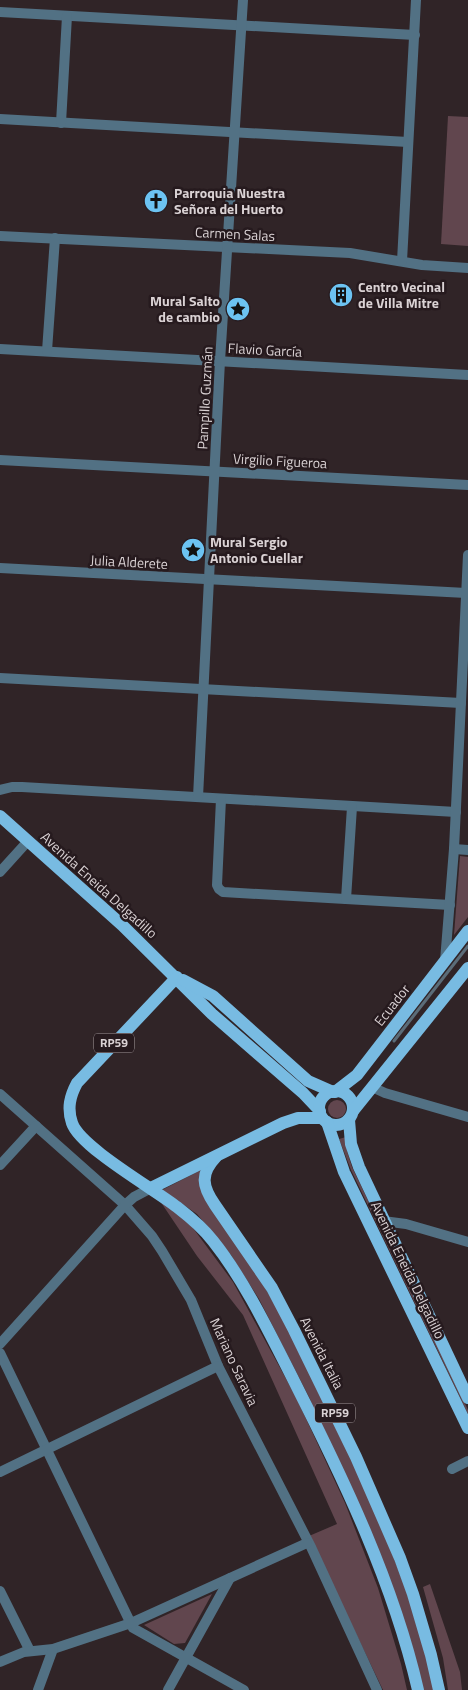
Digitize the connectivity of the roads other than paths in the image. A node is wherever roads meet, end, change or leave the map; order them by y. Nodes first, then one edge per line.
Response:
1 (242, 0) edge
2 (416, 0) edge
3 (0, 12) edge
4 (67, 16) junction
5 (241, 25) junction
6 (415, 35) junction
7 (0, 120) edge
8 (61, 123) junction
9 (235, 133) junction
10 (408, 142) junction
11 (0, 236) edge
12 (55, 238) junction
13 (228, 248) junction
14 (402, 261) junction
15 (468, 268) edge
16 (0, 349) edge
17 (47, 351) junction
18 (220, 361) junction
19 (468, 375) edge
20 (0, 460) edge
21 (216, 471) junction
22 (468, 485) edge
23 (468, 555) edge
24 (0, 568) edge
25 (210, 580) junction
26 (467, 582) edge
27 (466, 594) junction
28 (465, 663) edge
29 (0, 678) edge
30 (204, 689) junction
31 (461, 703) junction
32 (464, 745) edge
33 (0, 790) edge
34 (198, 797) junction
35 (221, 799) junction
36 (352, 807) junction
37 (456, 812) junction
38 (0, 816) edge
39 (28, 841) junction
40 (454, 849) junction
41 (468, 850) edge
42 (0, 872) edge
43 (346, 898) junction
44 (450, 905) junction
45 (468, 931) edge
46 (446, 961) junction
47 (468, 968) edge
48 (177, 977) junction
49 (372, 1087) junction
50 (334, 1092) junction
51 (0, 1094) edge
52 (351, 1115) junction
53 (323, 1117) junction
54 (468, 1118) edge
55 (36, 1126) junction
56 (216, 1157) junction
57 (0, 1165) edge
58 (151, 1188) junction
59 (125, 1205) junction
60 (383, 1221) junction
61 (468, 1242) edge
62 (0, 1344) edge
63 (0, 1353) edge
64 (218, 1366) junction
65 (468, 1398) edge
66 (468, 1428) edge
67 (48, 1449) junction
68 (468, 1461) edge
69 (452, 1469) dead end
70 (0, 1472) edge
71 (307, 1543) junction
72 (230, 1578) junction
73 (0, 1591) edge
74 (131, 1624) junction
75 (53, 1649) junction
76 (30, 1651) junction
77 (185, 1658) junction
78 (0, 1662) edge
79 (38, 1690) edge
80 (168, 1690) edge
81 (244, 1690) edge
82 (376, 1690) edge
83 (418, 1690) edge
84 (439, 1690) edge

1 - 5 street, Pampillo Guzmán
2 - 6 street
3 - 4 street
4 - 5 street
4 - 8 street
5 - 6 street
5 - 9 street, Pampillo Guzmán
6 - 10 street
7 - 8 street
8 - 9 street
9 - 10 street
9 - 13 street, Pampillo Guzmán
10 - 14 street
11 - 12 street, Carmen Salas
12 - 13 street, Carmen Salas
12 - 17 street
13 - 14 street, Carmen Salas
13 - 18 street, Pampillo Guzmán
14 - 15 street, Carmen Salas
16 - 17 street, Flavio García
17 - 18 street, Flavio García
18 - 19 street, Flavio García
18 - 21 street, Pampillo Guzmán
20 - 21 street, Virgilio Figueroa
21 - 22 street, Virgilio Figueroa
21 - 25 street, Pampillo Guzmán
23 - 26 street
24 - 25 street, Julia Alderete
25 - 27 street, Julia Alderete
25 - 30 street, Pampillo Guzmán
26 - 27 street
27 - 28 street
28 - 31 street
29 - 30 street
30 - 31 street
30 - 34 street, Pampillo Guzmán
31 - 32 street
32 - 37 street
33 - 34 street
34 - 35 street
35 - 36 street
35 - 43 street
36 - 37 street
36 - 43 street
37 - 40 street
38 - 39 main road, Avenida Eneida Delgadillo
39 - 42 street
39 - 48 main road, Avenida Eneida Delgadillo
40 - 41 street
40 - 44 street
43 - 44 street
44 - 46 street
45 - 46 main road, Ecuador
46 - 50 main road, Ecuador
47 - 49 main road
48 - 50 main road, Avenida Eneida Delgadillo
48 - 53 main road, Avenida Eneida Delgadillo
48 - 58 main road, RP59
49 - 52 main road
49 - 54 street
50 - 52 main road
50 - 53 main road
51 - 55 street, Mariano Saravia
52 - 53 main road
52 - 60 main road, Avenida Eneida Delgadillo
53 - 56 main road
53 - 66 main road, Avenida Eneida Delgadillo
55 - 57 street
55 - 59 street, Mariano Saravia
56 - 58 main road
56 - 84 main road, Avenida Italia / RP59
58 - 59 street
58 - 83 main road, RP59
59 - 62 street
59 - 64 street, Mariano Saravia
60 - 61 street
60 - 65 main road, Avenida Eneida Delgadillo
63 - 67 street
64 - 67 street
64 - 71 street, Mariano Saravia
67 - 70 street
67 - 74 street
68 - 69 street
71 - 72 street
71 - 82 street, Mariano Saravia
72 - 74 street
72 - 77 street
73 - 76 street
74 - 75 street
74 - 77 street
75 - 76 street
75 - 79 street
76 - 78 street
77 - 80 street
77 - 81 street

